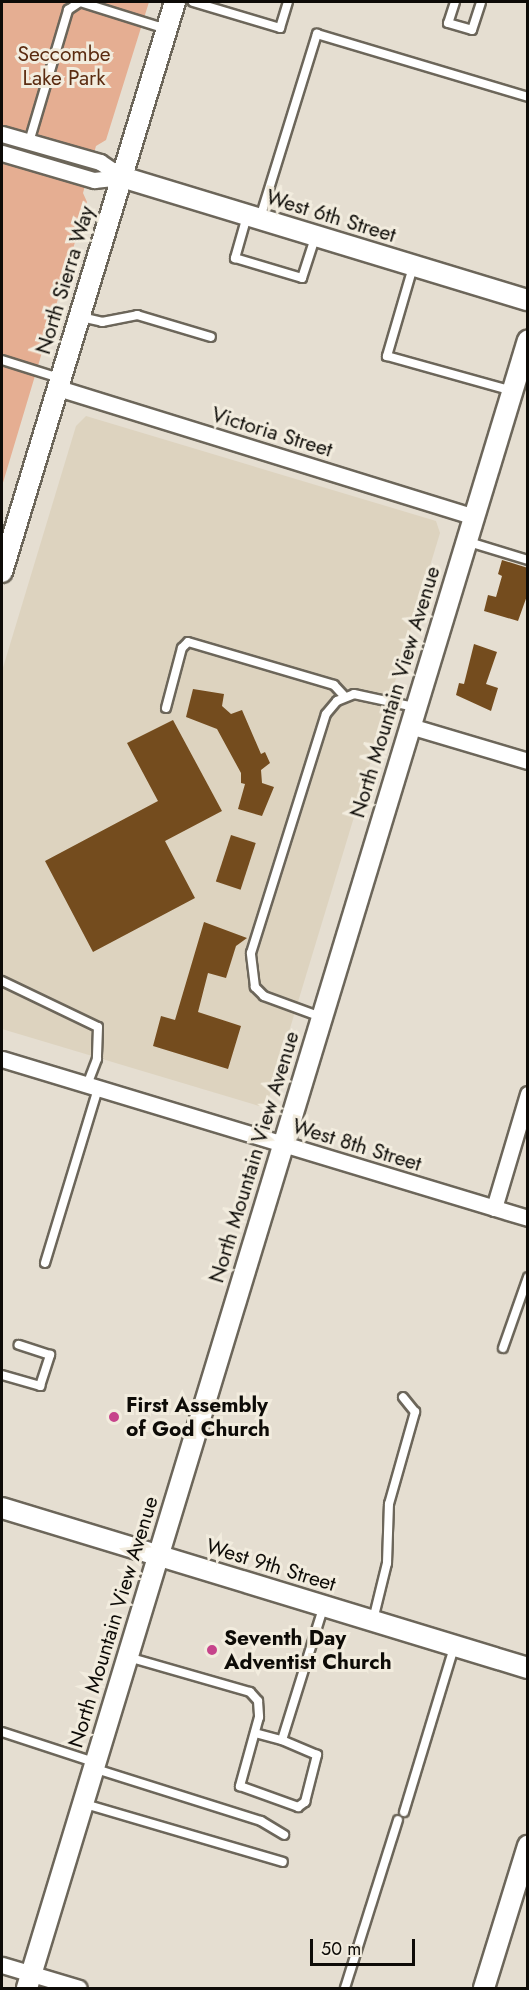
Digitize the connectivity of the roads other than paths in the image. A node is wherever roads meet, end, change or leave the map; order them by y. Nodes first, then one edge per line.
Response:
1 (175, 2) edge
2 (193, 2) edge
3 (288, 2) edge
4 (454, 2) edge
5 (481, 2) edge
6 (167, 29) junction
7 (528, 97) edge
8 (2, 134) edge
9 (29, 142) junction
10 (2, 153) edge
11 (122, 177) junction
12 (253, 217) junction
13 (315, 236) junction
14 (413, 266) junction
15 (528, 300) edge
16 (79, 316) junction
17 (211, 337) dead end
18 (528, 340) edge
19 (2, 360) edge
20 (59, 383) junction
21 (512, 391) junction
22 (474, 517) junction
23 (466, 541) junction
24 (528, 560) edge
25 (2, 572) edge
26 (345, 697) junction
27 (166, 708) dead end
28 (413, 717) junction
29 (528, 761) edge
30 (2, 981) edge
31 (322, 1017) junction
32 (2, 1059) edge
33 (92, 1087) junction
34 (526, 1101) edge
35 (283, 1144) junction
36 (494, 1208) junction
37 (528, 1218) edge
38 (45, 1263) dead end
39 (528, 1277) edge
40 (19, 1345) dead end
41 (503, 1347) dead end
42 (2, 1375) edge
43 (403, 1397) dead end
44 (2, 1508) edge
45 (159, 1556) junction
46 (323, 1606) junction
47 (373, 1621) junction
48 (454, 1646) junction
49 (128, 1657) junction
50 (528, 1668) edge
51 (2, 1732) edge
52 (255, 1733) junction
53 (282, 1740) junction
54 (95, 1766) junction
55 (83, 1803) junction
56 (404, 1812) dead end
57 (398, 1820) dead end
58 (284, 1835) dead end
59 (528, 1846) edge
60 (283, 1862) dead end
61 (2, 1965) edge
62 (29, 1981) edge
63 (79, 1989) edge
64 (345, 1989) edge
65 (484, 1989) edge

1 - 6 street, North Sierra Way
2 - 3 lane
4 - 5 lane
6 - 9 lane
6 - 11 street, North Sierra Way
7 - 12 lane
8 - 9 street
9 - 11 street
10 - 11 street
11 - 12 street, West 6th Street
11 - 16 street, North Sierra Way
12 - 13 street, West 6th Street
12 - 13 lane
13 - 14 street, West 6th Street
14 - 15 street, West 6th Street
14 - 21 lane
16 - 17 lane
16 - 20 street, North Sierra Way
18 - 21 street, North Mountain View Avenue
19 - 20 lane
20 - 22 street, Victoria Street
20 - 25 street, North Sierra Way
21 - 22 street, North Mountain View Avenue
22 - 23 street, North Mountain View Avenue
23 - 24 lane
23 - 28 street, North Mountain View Avenue
26 - 27 lane
26 - 28 lane
26 - 31 lane
28 - 29 street
28 - 31 street, North Mountain View Avenue
30 - 33 lane
31 - 35 street, North Mountain View Avenue
32 - 33 street, West 8th Street
33 - 35 street, West 8th Street
33 - 38 lane
34 - 36 street
35 - 36 street, West 8th Street
35 - 45 street, North Mountain View Avenue
36 - 37 street, West 8th Street
39 - 41 lane
40 - 42 lane
43 - 47 lane
44 - 45 street, West 9th Street
45 - 46 street, West 9th Street
45 - 49 street, North Mountain View Avenue
46 - 47 street, West 9th Street
46 - 53 lane
47 - 48 street, West 9th Street
48 - 50 street, West 9th Street
48 - 56 lane
49 - 52 lane
49 - 54 street, North Mountain View Avenue
51 - 54 lane
52 - 53 lane
52 - 53 lane
54 - 55 street, North Mountain View Avenue
54 - 58 lane
55 - 60 lane
55 - 62 street, North Mountain View Avenue
57 - 64 lane
59 - 65 street
61 - 62 street
62 - 63 street

